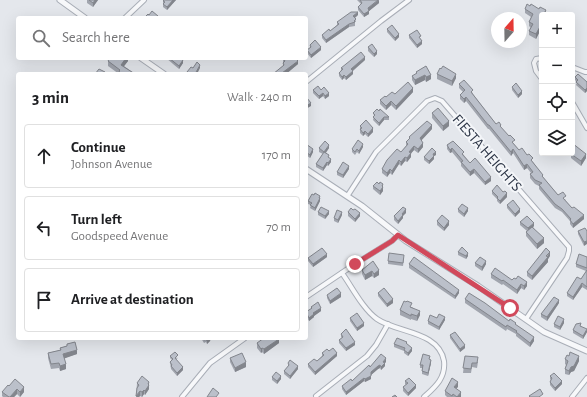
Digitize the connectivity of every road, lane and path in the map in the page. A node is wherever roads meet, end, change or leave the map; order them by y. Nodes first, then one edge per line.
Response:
1 (60, 0) edge
2 (144, 0) edge
3 (409, 0) edge
4 (82, 16) edge
5 (127, 16) edge
6 (539, 58) edge
7 (144, 60) edge
8 (575, 69) edge
9 (161, 72) edge
10 (587, 72) edge
11 (539, 75) edge
12 (308, 80) edge
13 (575, 107) edge
14 (587, 128) edge
15 (308, 170) edge
16 (348, 196) junction
17 (398, 235) junction
18 (342, 273) junction
19 (308, 296) edge
20 (526, 319) junction
21 (388, 324) junction
22 (242, 340) edge
23 (587, 351) edge
24 (587, 378) edge
25 (316, 396) dead end
26 (182, 397) edge
27 (424, 397) edge
28 (572, 397) edge

1 - 4 street
2 - 5 street
3 - 12 street
6 - 11 street
7 - 9 street
8 - 10 street
13 - 14 street
15 - 16 street
16 - 17 street
16 - 20 street, FIESTA HEIGHTS
17 - 18 street
17 - 20 street
18 - 19 street
18 - 21 street
20 - 23 street
21 - 25 street
21 - 27 street
22 - 26 street
24 - 28 street

